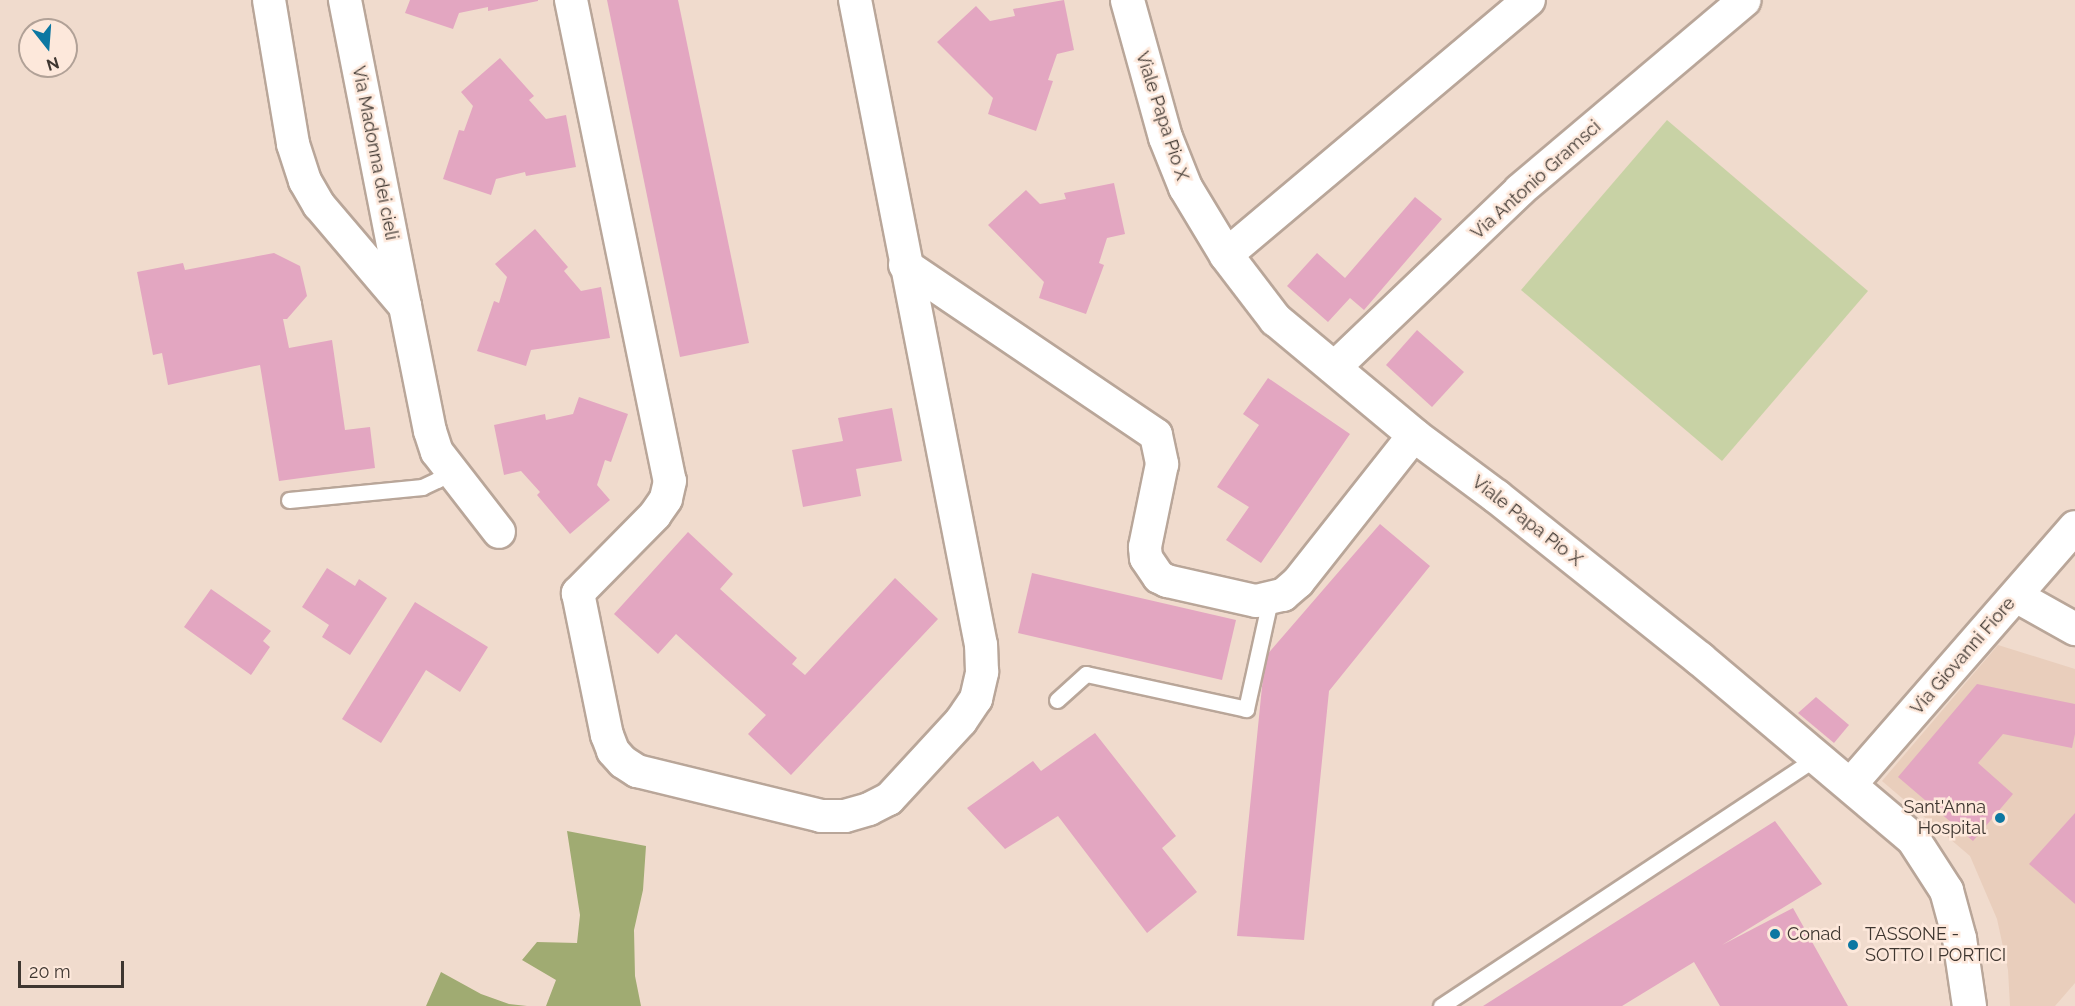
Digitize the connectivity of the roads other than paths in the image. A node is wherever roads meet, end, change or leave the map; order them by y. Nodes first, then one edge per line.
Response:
1 (269, 0) edge
2 (345, 0) edge
3 (571, 0) edge
4 (855, 0) edge
5 (1127, 0) edge
6 (1529, 0) edge
7 (1745, 0) edge
8 (1226, 255) junction
9 (904, 265) junction
10 (405, 306) junction
11 (1334, 368) junction
12 (1414, 435) junction
13 (449, 469) junction
14 (289, 500) dead end
15 (2075, 528) edge
16 (499, 532) dead end
17 (2016, 596) junction
18 (1270, 600) junction
19 (2075, 629) edge
20 (1057, 700) dead end
21 (1817, 757) junction
22 (1850, 785) junction
23 (1441, 1006) edge
24 (1969, 1006) edge

1 - 10 street, Via Madonna dei cieli
2 - 10 street, Via Madonna dei cieli
3 - 9 street
4 - 9 street
5 - 8 street, Viale Papa Pio X
6 - 8 street
7 - 11 street, Via Antonio Gramsci
8 - 11 street, Viale Papa Pio X
9 - 18 street
10 - 13 street, Via Madonna dei cieli
11 - 12 street, Viale Papa Pio X
12 - 18 street
12 - 21 street, Viale Papa Pio X
13 - 14 lane
13 - 16 street, Via Madonna dei cieli
15 - 17 street, Via Giovanni Fiore
17 - 19 street
17 - 22 street, Via Giovanni Fiore
18 - 20 lane
21 - 22 street, Viale Papa Pio X
21 - 23 lane
22 - 24 street, Viale Papa Pio X

